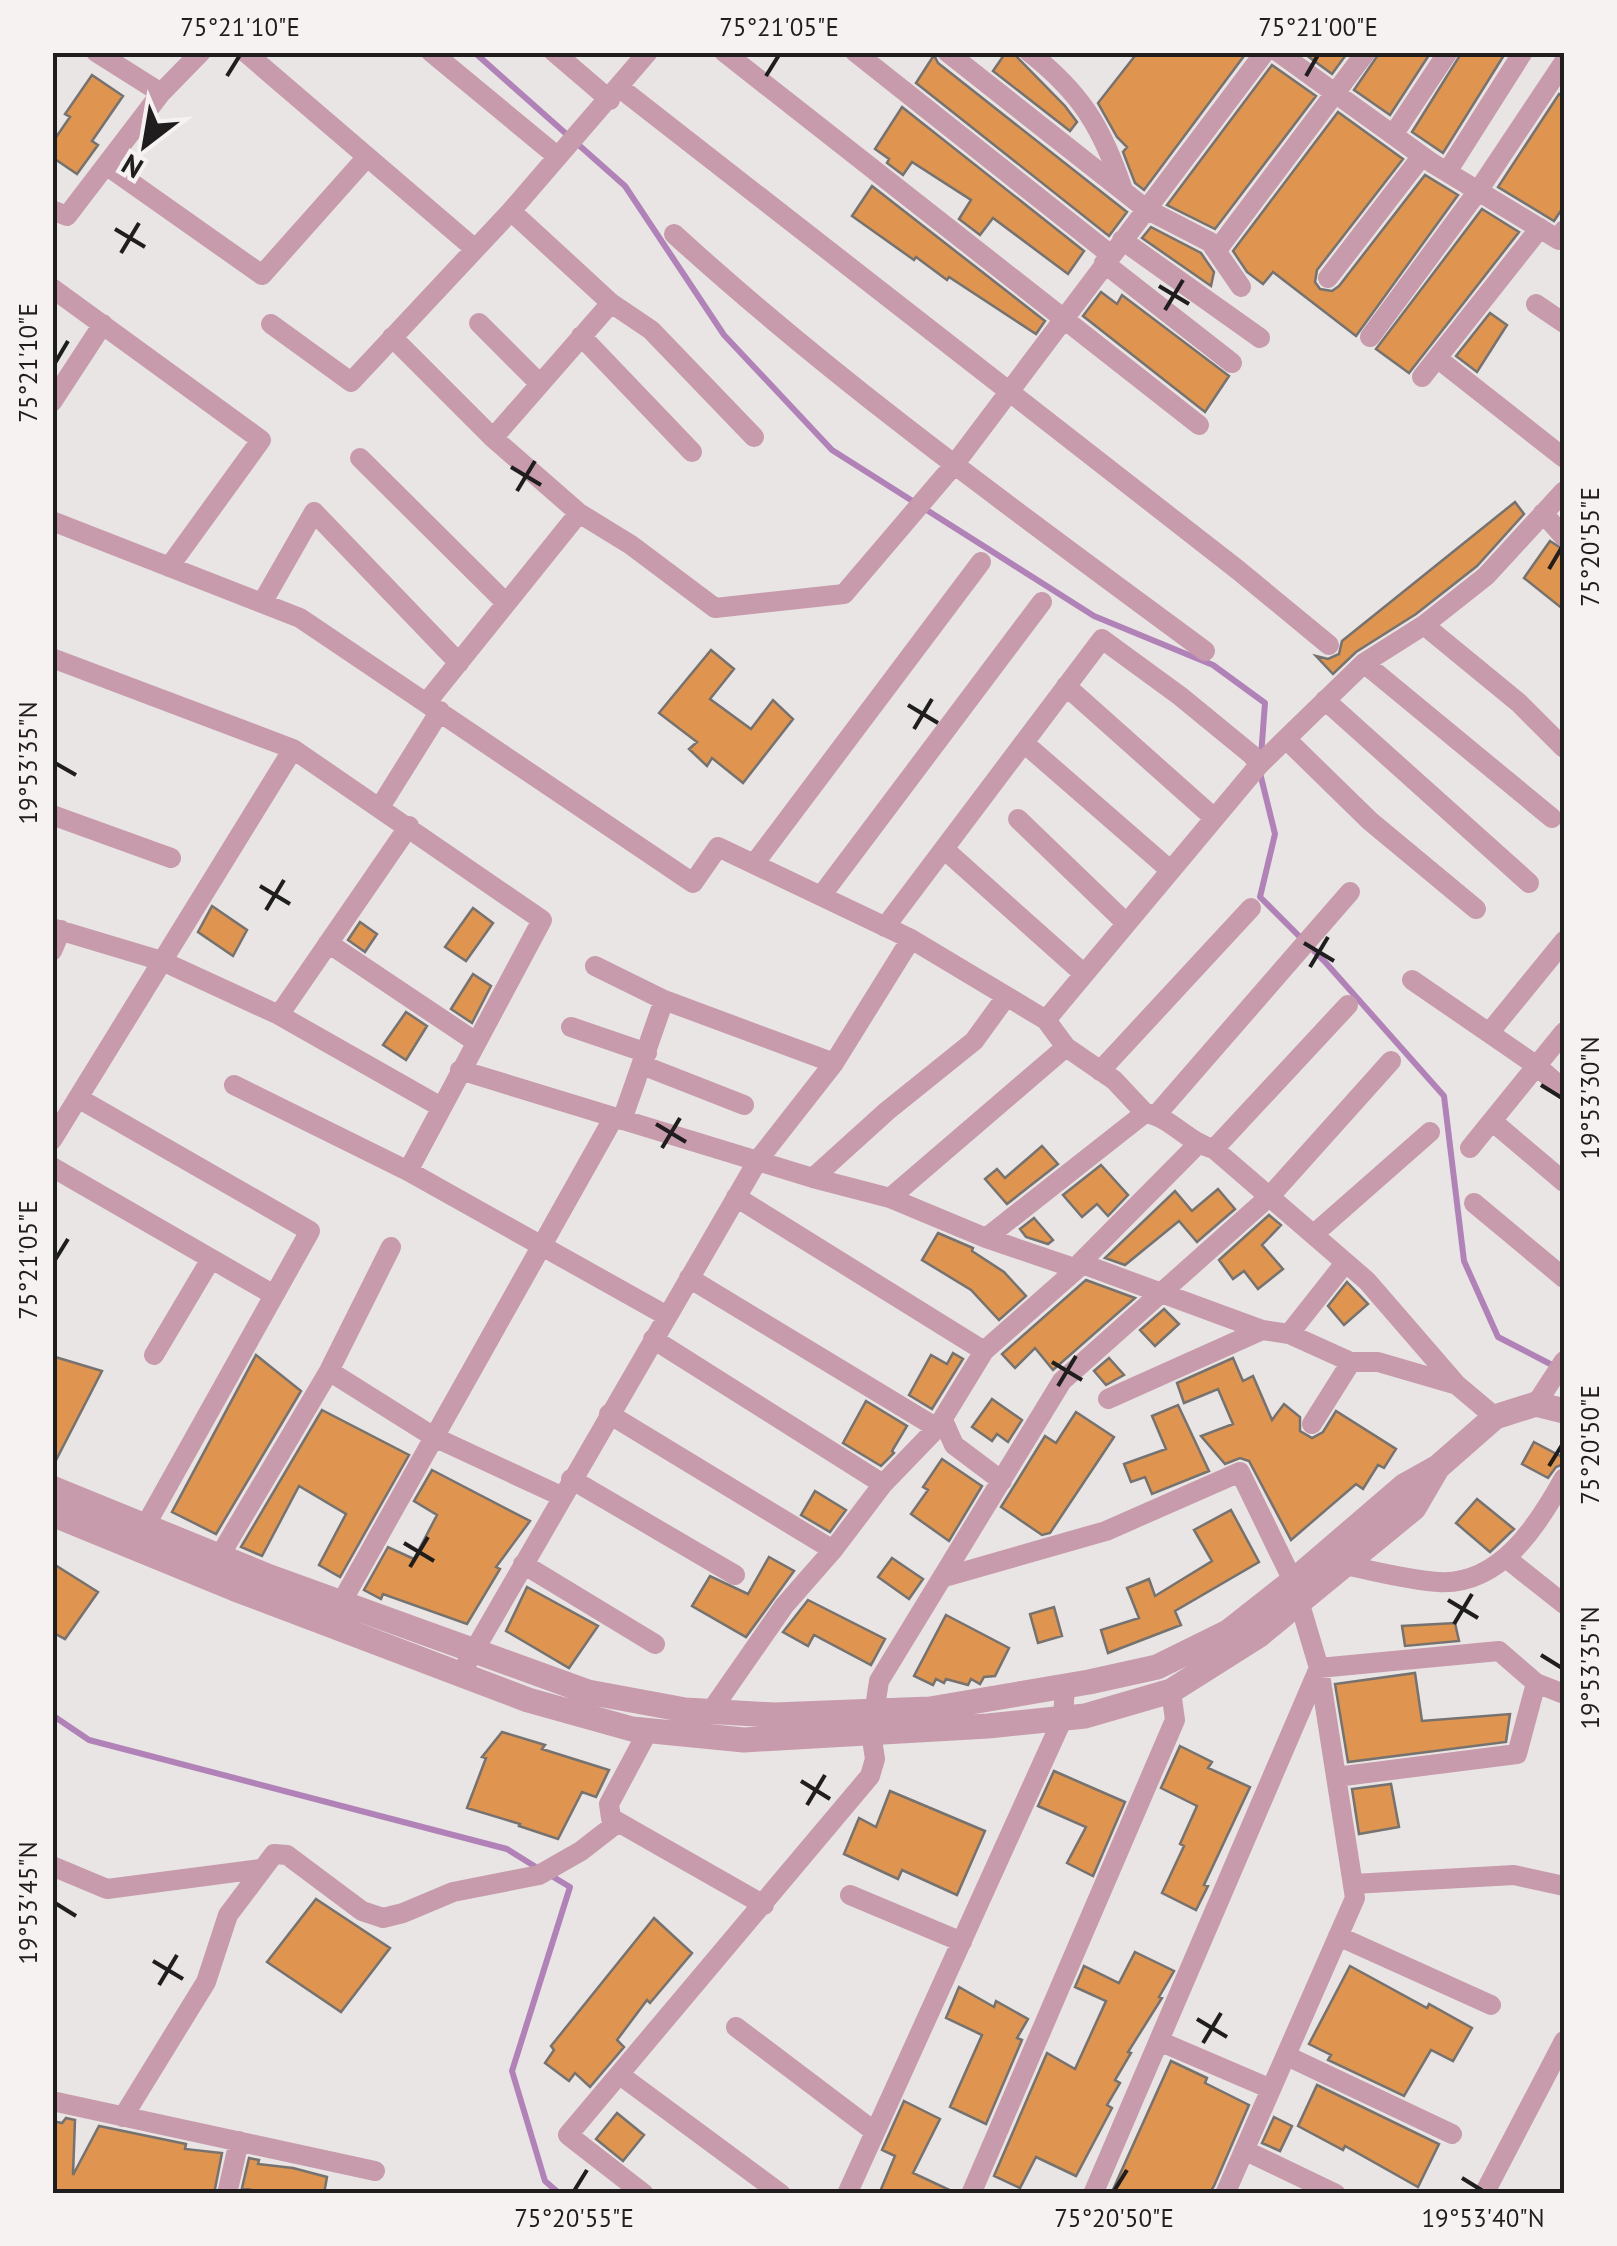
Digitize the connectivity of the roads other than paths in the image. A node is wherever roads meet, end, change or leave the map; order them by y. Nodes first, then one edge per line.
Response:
1 (96, 52) edge
2 (201, 52) edge
3 (244, 52) edge
4 (431, 52) edge
5 (554, 52) edge
6 (724, 52) edge
7 (855, 52) edge
8 (947, 52) edge
9 (1030, 52) edge
10 (1264, 52) edge
11 (1278, 52) edge
12 (1366, 52) edge
13 (1448, 52) edge
14 (1523, 52) edge
15 (639, 56) edge
16 (1564, 62) edge
17 (161, 93) junction
18 (615, 94) junction
19 (1337, 94) junction
20 (1392, 134) junction
21 (565, 148) junction
22 (1422, 156) junction
23 (367, 157) junction
24 (106, 165) junction
25 (1447, 172) junction
26 (1478, 191) junction
27 (1124, 192) junction
28 (1146, 209) junction
29 (52, 210) edge
30 (511, 211) junction
31 (1540, 228) junction
32 (1564, 230) edge
33 (674, 234) dead end
34 (476, 249) junction
35 (1216, 250) junction
36 (1113, 253) junction
37 (1328, 278) dead end
38 (1241, 287) dead end
39 (52, 288) edge
40 (611, 303) junction
41 (1536, 304) dead end
42 (1062, 319) junction
43 (479, 323) dead end
44 (1564, 323) edge
45 (103, 324) junction
46 (271, 324) dead end
47 (582, 336) junction
48 (392, 337) junction
49 (1370, 337) dead end
50 (1260, 338) dead end
51 (1437, 358) junction
52 (1232, 362) dead end
53 (1422, 378) dead end
54 (540, 384) junction
55 (1007, 393) junction
56 (52, 402) edge
57 (1199, 424) dead end
58 (754, 437) dead end
59 (492, 438) junction
60 (692, 452) dead end
61 (360, 458) dead end
62 (1564, 458) edge
63 (954, 465) junction
64 (1564, 491) edge
65 (579, 513) junction
66 (1543, 513) junction
67 (52, 522) edge
68 (1564, 537) edge
69 (980, 562) dead end
70 (169, 567) junction
71 (1042, 602) dead end
72 (262, 603) junction
73 (506, 603) junction
74 (1424, 624) junction
75 (1328, 645) dead end
76 (1205, 651) dead end
77 (52, 658) edge
78 (459, 662) junction
79 (1364, 663) junction
80 (1066, 686) junction
81 (1325, 700) junction
82 (433, 706) junction
83 (1561, 738) edge
84 (1024, 743) junction
85 (292, 749) junction
86 (1269, 755) junction
87 (380, 807) junction
88 (52, 814) edge
89 (1213, 817) junction
90 (1552, 818) dead end
91 (1018, 819) dead end
92 (409, 826) junction
93 (944, 849) junction
94 (171, 858) dead end
95 (754, 864) junction
96 (1170, 870) junction
97 (1529, 884) dead end
98 (1350, 892) dead end
99 (821, 896) junction
100 (1251, 908) dead end
101 (1476, 909) dead end
102 (1126, 923) junction
103 (885, 927) junction
104 (57, 929) edge
105 (911, 940) junction
106 (1564, 941) edge
107 (328, 943) junction
108 (52, 951) edge
109 (162, 961) junction
110 (595, 966) dead end
111 (1084, 974) junction
112 (1412, 980) dead end
113 (1006, 997) junction
114 (664, 1000) junction
115 (1348, 1005) dead end
116 (279, 1014) junction
117 (1046, 1020) junction
118 (570, 1027) dead end
119 (1564, 1032) edge
120 (1489, 1033) junction
121 (476, 1042) junction
122 (1066, 1047) junction
123 (644, 1060) junction
124 (1391, 1061) dead end
125 (834, 1063) junction
126 (1537, 1066) junction
127 (460, 1070) junction
128 (1100, 1072) junction
129 (234, 1085) dead end
130 (1564, 1090) edge
131 (78, 1098) junction
132 (744, 1104) dead end
133 (441, 1107) junction
134 (1151, 1114) junction
135 (618, 1118) junction
136 (1492, 1122) junction
137 (1430, 1132) dead end
138 (52, 1140) edge
139 (1206, 1147) junction
140 (1470, 1148) dead end
141 (758, 1160) junction
142 (52, 1166) edge
143 (408, 1170) junction
144 (814, 1178) junction
145 (1564, 1182) edge
146 (1270, 1196) junction
147 (736, 1197) junction
148 (890, 1198) junction
149 (1474, 1203) dead end
150 (1314, 1234) junction
151 (986, 1238) junction
152 (542, 1246) junction
153 (391, 1247) dead end
154 (211, 1259) junction
155 (1345, 1263) junction
156 (1078, 1266) junction
157 (689, 1278) junction
158 (1564, 1278) edge
159 (1161, 1291) junction
160 (274, 1295) junction
161 (666, 1316) junction
162 (1262, 1330) junction
163 (1289, 1334) junction
164 (653, 1339) junction
165 (984, 1352) junction
166 (154, 1355) dead end
167 (1351, 1362) junction
168 (1560, 1368) edge
169 (329, 1370) junction
170 (1457, 1385) junction
171 (1108, 1400) dead end
172 (1536, 1404) junction
173 (1564, 1411) edge
174 (609, 1414) junction
175 (1495, 1417) junction
176 (1312, 1424) dead end
177 (937, 1428) junction
178 (434, 1437) junction
179 (1438, 1467) junction
180 (1564, 1478) edge
181 (1002, 1481) junction
182 (883, 1484) junction
183 (52, 1488) edge
184 (566, 1488) junction
185 (52, 1514) edge
186 (139, 1537) junction
187 (833, 1550) junction
188 (218, 1557) junction
189 (1506, 1558) junction
190 (523, 1564) junction
191 (1344, 1565) junction
192 (735, 1576) dead end
193 (945, 1577) junction
194 (1296, 1592) junction
195 (340, 1603) junction
196 (1564, 1604) edge
197 (654, 1644) dead end
198 (473, 1651) junction
199 (1319, 1668) junction
200 (460, 1675) junction
201 (1536, 1683) junction
202 (1065, 1686) junction
203 (1171, 1691) junction
204 (1564, 1694) edge
205 (711, 1711) junction
206 (1063, 1718) junction
207 (872, 1722) junction
208 (648, 1731) junction
209 (1336, 1777) junction
210 (617, 1823) junction
211 (52, 1866) edge
212 (260, 1869) junction
213 (1353, 1884) junction
214 (1564, 1886) edge
215 (850, 1895) dead end
216 (764, 1905) junction
217 (1338, 1936) junction
218 (962, 1942) junction
219 (1492, 2005) dead end
220 (736, 2027) dead end
221 (1160, 2041) junction
222 (1564, 2041) edge
223 (1287, 2056) junction
224 (620, 2074) junction
225 (1544, 2080) junction
226 (1271, 2089) junction
227 (1564, 2092) edge
228 (52, 2102) edge
229 (123, 2116) junction
230 (875, 2132) junction
231 (1452, 2134) dead end
232 (239, 2142) junction
233 (1244, 2150) junction
234 (375, 2170) dead end
235 (227, 2194) edge
236 (644, 2194) edge
237 (780, 2194) edge
238 (847, 2194) edge
239 (971, 2194) edge
240 (1093, 2194) edge
241 (1225, 2194) edge
242 (1336, 2194) edge
243 (1484, 2194) edge

1 - 17 street
2 - 17 street
3 - 23 street
4 - 21 street
5 - 18 street
6 - 42 street
7 - 36 street
8 - 27 street
9 - 27 street
10 - 28 street
11 - 19 street
12 - 19 street
13 - 20 street
14 - 25 street
15 - 18 street
16 - 26 street
17 - 24 street
18 - 21 street
18 - 55 street
19 - 20 street
19 - 35 street
20 - 22 street
21 - 30 street
22 - 25 street
22 - 37 street
23 - 24 street
23 - 34 street
24 - 29 street
25 - 26 street
26 - 31 street
26 - 49 street
27 - 28 street
28 - 35 street
28 - 36 street
30 - 34 street
30 - 40 street
31 - 32 street
31 - 51 street
33 - 63 street
34 - 48 street
35 - 38 street
36 - 42 street
36 - 50 street
36 - 52 street
39 - 45 street
40 - 47 street
40 - 58 street
41 - 44 street
42 - 55 street
42 - 57 street
43 - 54 street
45 - 56 street
45 - 70 street
46 - 48 street
47 - 54 street
47 - 60 street
48 - 59 street
51 - 53 street
51 - 62 street
54 - 59 street
55 - 63 street
55 - 75 street
59 - 65 street
61 - 73 street
63 - 65 street
63 - 76 street
64 - 66 street
65 - 73 street
66 - 68 street
66 - 74 street
67 - 70 street
69 - 95 street
70 - 72 street
71 - 99 street
72 - 78 street
72 - 82 street
73 - 78 street
74 - 79 street
74 - 83 street
77 - 85 street
78 - 82 street
79 - 81 street
79 - 90 street
80 - 84 street
80 - 86 street
80 - 89 street
81 - 86 street
81 - 97 street
82 - 87 street
82 - 95 street
84 - 93 street
84 - 96 street
85 - 87 street
85 - 109 street
86 - 89 street
86 - 101 street
87 - 92 street
88 - 94 street
89 - 96 street
91 - 102 street
92 - 107 street
92 - 121 street
93 - 103 street
93 - 111 street
95 - 99 street
96 - 102 street
98 - 134 street
99 - 103 street
100 - 128 street
102 - 111 street
103 - 105 street
104 - 108 street
104 - 109 street
105 - 113 street
105 - 125 street
106 - 120 street
107 - 116 street
107 - 121 street
109 - 116 street
109 - 131 street
110 - 114 street
111 - 117 street
112 - 120 street
113 - 117 street
113 - 144 street
114 - 123 street
114 - 125 street
115 - 139 street
116 - 133 street
117 - 122 street
118 - 123 street
119 - 126 street
120 - 126 street
121 - 127 street
122 - 128 street
122 - 148 street
123 - 132 street
123 - 135 street
124 - 146 street
125 - 141 street
126 - 130 street
126 - 136 street
127 - 133 street
127 - 135 street
128 - 134 street
129 - 143 street
131 - 138 street
131 - 160 street
133 - 143 street
134 - 139 street
134 - 151 street
135 - 141 street
135 - 152 street
136 - 140 street
136 - 145 street
137 - 150 street
139 - 146 street
139 - 156 street
141 - 144 street
141 - 147 street
142 - 154 street
143 - 152 street
144 - 148 street
146 - 150 street
146 - 159 street
147 - 157 street
147 - 165 street
148 - 151 street
149 - 158 street
150 - 155 street
151 - 156 street
152 - 161 street
152 - 178 street
153 - 169 street
154 - 160 street
154 - 166 street
155 - 163 street
155 - 170 street
156 - 159 street
156 - 165 street
157 - 161 street
157 - 177 street
159 - 162 street
159 - 181 street
160 - 186 street
161 - 164 street
162 - 163 street
162 - 171 street
163 - 167 street
164 - 174 street
164 - 182 street
165 - 177 street
167 - 170 street
167 - 176 street
168 - 172 street
169 - 178 street
169 - 188 street
170 - 175 street
172 - 173 street
172 - 175 street
174 - 184 street
174 - 187 street
175 - 179 street
177 - 181 street
177 - 182 street
178 - 184 street
178 - 195 street
179 - 191 street
179 - 194 street
180 - 189 street
181 - 193 street
182 - 187 street
183 - 186 street
184 - 190 street
184 - 192 street
185 - 186 street
186 - 188 street
186 - 200 street
187 - 205 street
188 - 195 street
189 - 191 street
189 - 196 street
190 - 197 street
190 - 198 street
191 - 194 street
193 - 194 street
193 - 207 street
194 - 199 street
194 - 202 street
194 - 203 street
195 - 198 street
198 - 200 street
198 - 205 street
199 - 201 street
199 - 209 street
199 - 221 street
200 - 208 street
201 - 204 street
201 - 209 street
202 - 206 street
202 - 207 street
203 - 206 street
203 - 239 street
205 - 207 street
206 - 207 street
206 - 218 street
207 - 208 street
207 - 216 street
208 - 210 street
209 - 213 street
210 - 212 street
210 - 216 street
211 - 212 street
212 - 229 street
213 - 214 street
213 - 217 street
215 - 218 street
216 - 224 street
217 - 219 street
217 - 223 street
218 - 230 street
220 - 230 street
221 - 226 street
221 - 240 street
222 - 225 street
223 - 226 street
223 - 231 street
224 - 236 street
224 - 237 street
225 - 227 street
225 - 243 street
226 - 233 street
228 - 229 street
229 - 232 street
230 - 238 street
232 - 234 street
232 - 235 street
233 - 241 street
233 - 242 street

